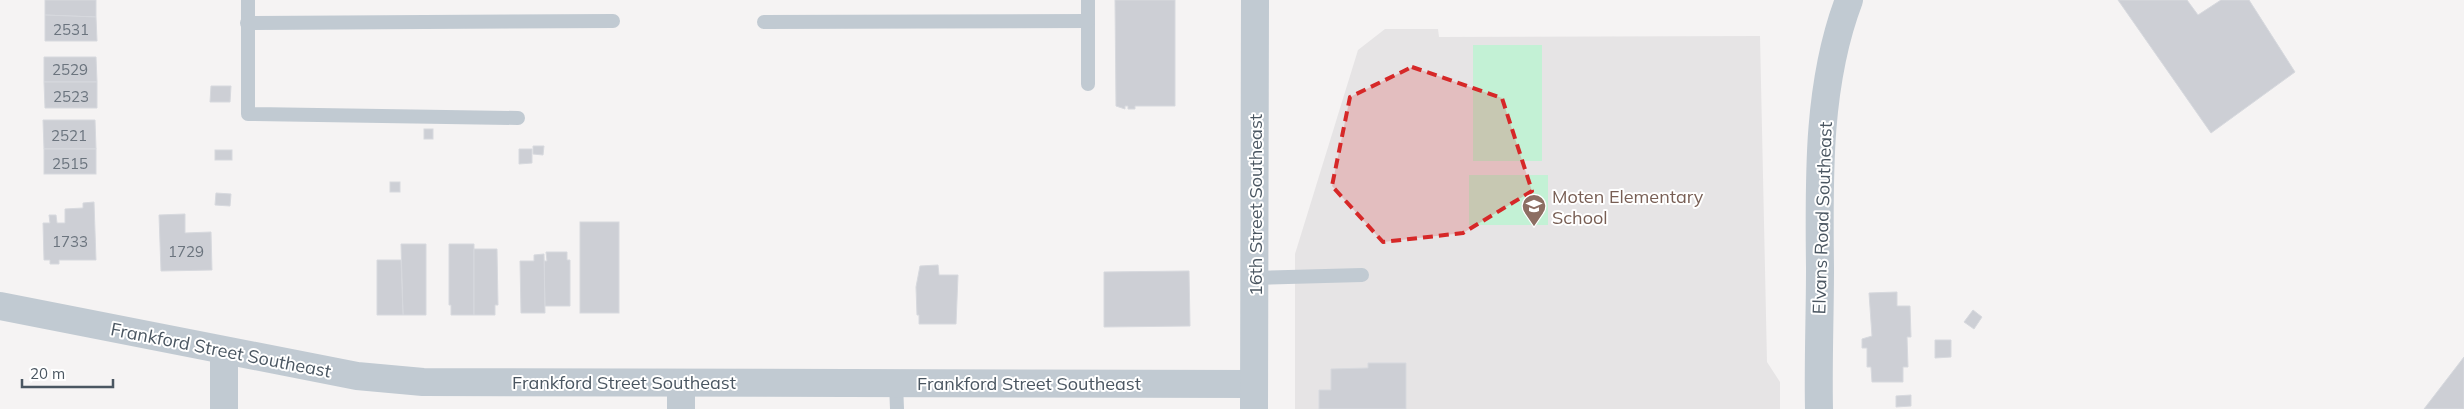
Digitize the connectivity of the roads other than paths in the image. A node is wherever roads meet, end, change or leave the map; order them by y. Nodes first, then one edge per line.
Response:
1 (248, 0) edge
2 (1088, 0) edge
3 (1255, 0) edge
4 (1849, 0) edge
5 (613, 21) dead end
6 (1088, 21) junction
7 (764, 22) dead end
8 (247, 24) junction
9 (1088, 84) dead end
10 (518, 118) dead end
11 (1362, 276) dead end
12 (1255, 278) junction
13 (0, 306) edge
14 (224, 351) junction
15 (681, 396) edge
16 (897, 396) edge
17 (1254, 396) edge
18 (224, 409) edge
19 (1818, 409) edge

1 - 8 lane
2 - 6 lane
3 - 12 street, 16th Street Southeast
4 - 19 street, Elvans Road Southeast
5 - 8 lane
6 - 7 lane
6 - 9 lane
8 - 10 lane
11 - 12 lane
12 - 17 street, 16th Street Southeast
13 - 14 street, Frankford Street Southeast
14 - 15 street, Frankford Street Southeast
14 - 18 street
15 - 16 street, Frankford Street Southeast
16 - 17 street, Frankford Street Southeast

